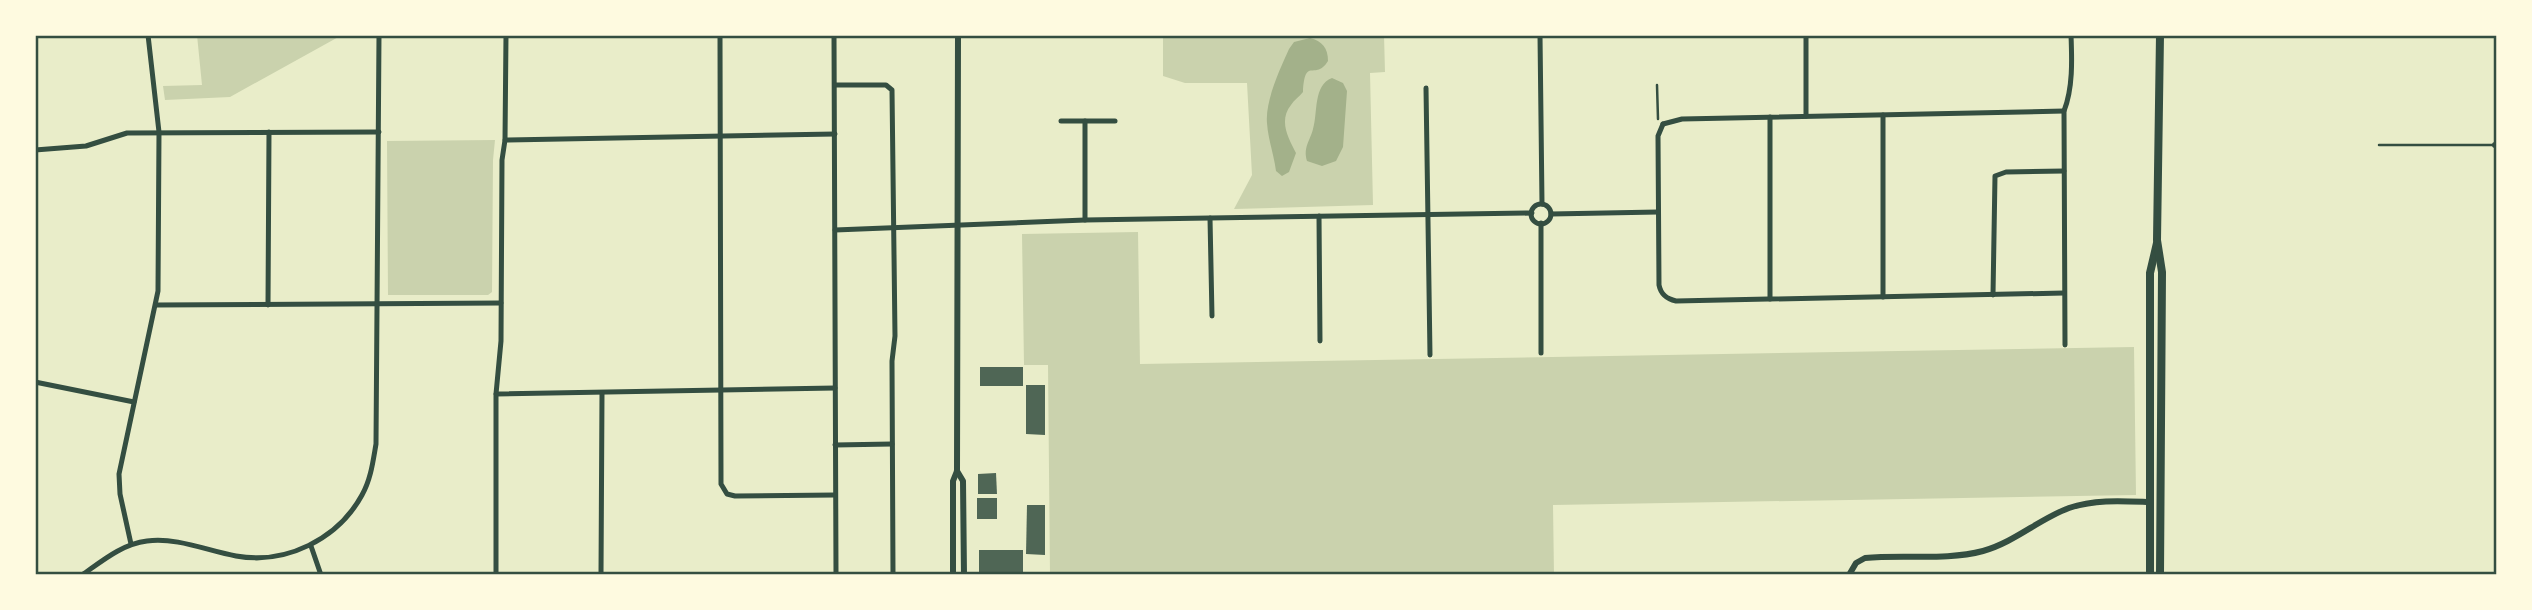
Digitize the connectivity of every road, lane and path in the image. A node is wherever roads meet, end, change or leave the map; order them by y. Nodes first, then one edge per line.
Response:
1 (148, 35) edge
2 (379, 35) edge
3 (506, 35) edge
4 (720, 35) edge
5 (834, 35) edge
6 (958, 35) edge
7 (1540, 35) edge
8 (1806, 35) edge
9 (2071, 35) edge
10 (2160, 35) edge
11 (835, 85) junction
12 (1657, 85) dead end
13 (1426, 88) dead end
14 (2064, 111) junction
15 (1882, 115) junction
16 (1807, 116) junction
17 (1770, 117) junction
18 (1658, 120) joint
19 (1061, 121) dead end
20 (1085, 121) junction
21 (1115, 121) dead end
22 (1664, 124) junction
23 (159, 132) junction
24 (269, 132) junction
25 (379, 132) junction
26 (835, 134) junction
27 (720, 136) junction
28 (505, 140) junction
29 (2379, 145) dead end
30 (2496, 145) edge
31 (35, 150) edge
32 (2064, 171) junction
33 (1542, 204) junction
34 (1658, 212) junction
35 (1532, 214) junction
36 (1551, 214) junction
37 (1427, 215) junction
38 (1319, 216) junction
39 (1210, 218) junction
40 (1085, 220) junction
41 (1541, 223) junction
42 (957, 225) junction
43 (894, 229) junction
44 (835, 230) junction
45 (2158, 240) junction
46 (2064, 293) junction
47 (1993, 295) junction
48 (1883, 297) junction
49 (1770, 299) junction
50 (501, 303) junction
51 (268, 304) junction
52 (377, 304) junction
53 (156, 305) junction
54 (1212, 316) dead end
55 (1320, 341) dead end
56 (2065, 345) dead end
57 (1541, 353) dead end
58 (1430, 355) dead end
59 (35, 382) edge
60 (835, 388) junction
61 (721, 390) junction
62 (601, 393) junction
63 (496, 394) junction
64 (134, 402) junction
65 (892, 444) junction
66 (835, 445) junction
67 (957, 471) junction
68 (835, 495) junction
69 (2149, 502) junction
70 (131, 544) junction
71 (311, 546) junction
72 (1850, 572) edge
73 (82, 575) edge
74 (321, 575) edge
75 (496, 575) edge
76 (601, 575) edge
77 (836, 575) edge
78 (893, 575) edge
79 (953, 575) edge
80 (964, 575) edge
81 (2150, 575) edge
82 (2160, 575) edge

1 - 23 street
2 - 25 street
3 - 28 street
4 - 27 street
5 - 11 street
6 - 42 street
7 - 33 street
8 - 16 street
9 - 14 street
10 - 45 main road
11 - 26 street
11 - 43 street
12 - 18 lane
13 - 37 street
14 - 15 street
14 - 32 street
15 - 16 street
15 - 48 street
16 - 17 street
17 - 22 street
17 - 49 street
18 - 22 street
19 - 20 street
20 - 21 street
20 - 40 street
22 - 34 street
23 - 24 street
23 - 31 street
23 - 53 street
24 - 25 street
24 - 51 street
25 - 52 street
26 - 27 street
26 - 44 street
27 - 28 street
27 - 61 street
28 - 50 street
29 - 30 lane
32 - 46 street
32 - 47 street
33 - 35 street
33 - 36 street
34 - 36 street
34 - 49 street
35 - 37 street
35 - 41 street
36 - 41 street
37 - 38 street
37 - 58 street
38 - 39 street
38 - 55 street
39 - 40 street
39 - 54 street
40 - 42 street
41 - 57 street
42 - 43 street
42 - 67 street
43 - 44 street
43 - 65 street
44 - 60 street
45 - 69 main road
45 - 82 main road
46 - 47 street
46 - 56 street
47 - 48 street
48 - 49 street
50 - 52 street
50 - 63 street
51 - 52 street
51 - 53 street
52 - 71 street
53 - 64 street
59 - 64 street
60 - 61 street
60 - 66 street
61 - 62 street
61 - 68 street
62 - 63 street
62 - 76 street
63 - 75 street
64 - 70 street
65 - 66 street
65 - 78 street
66 - 68 street
67 - 79 street
67 - 80 street
68 - 77 street
69 - 72 street
69 - 81 main road
70 - 71 street
70 - 73 street
71 - 74 street

